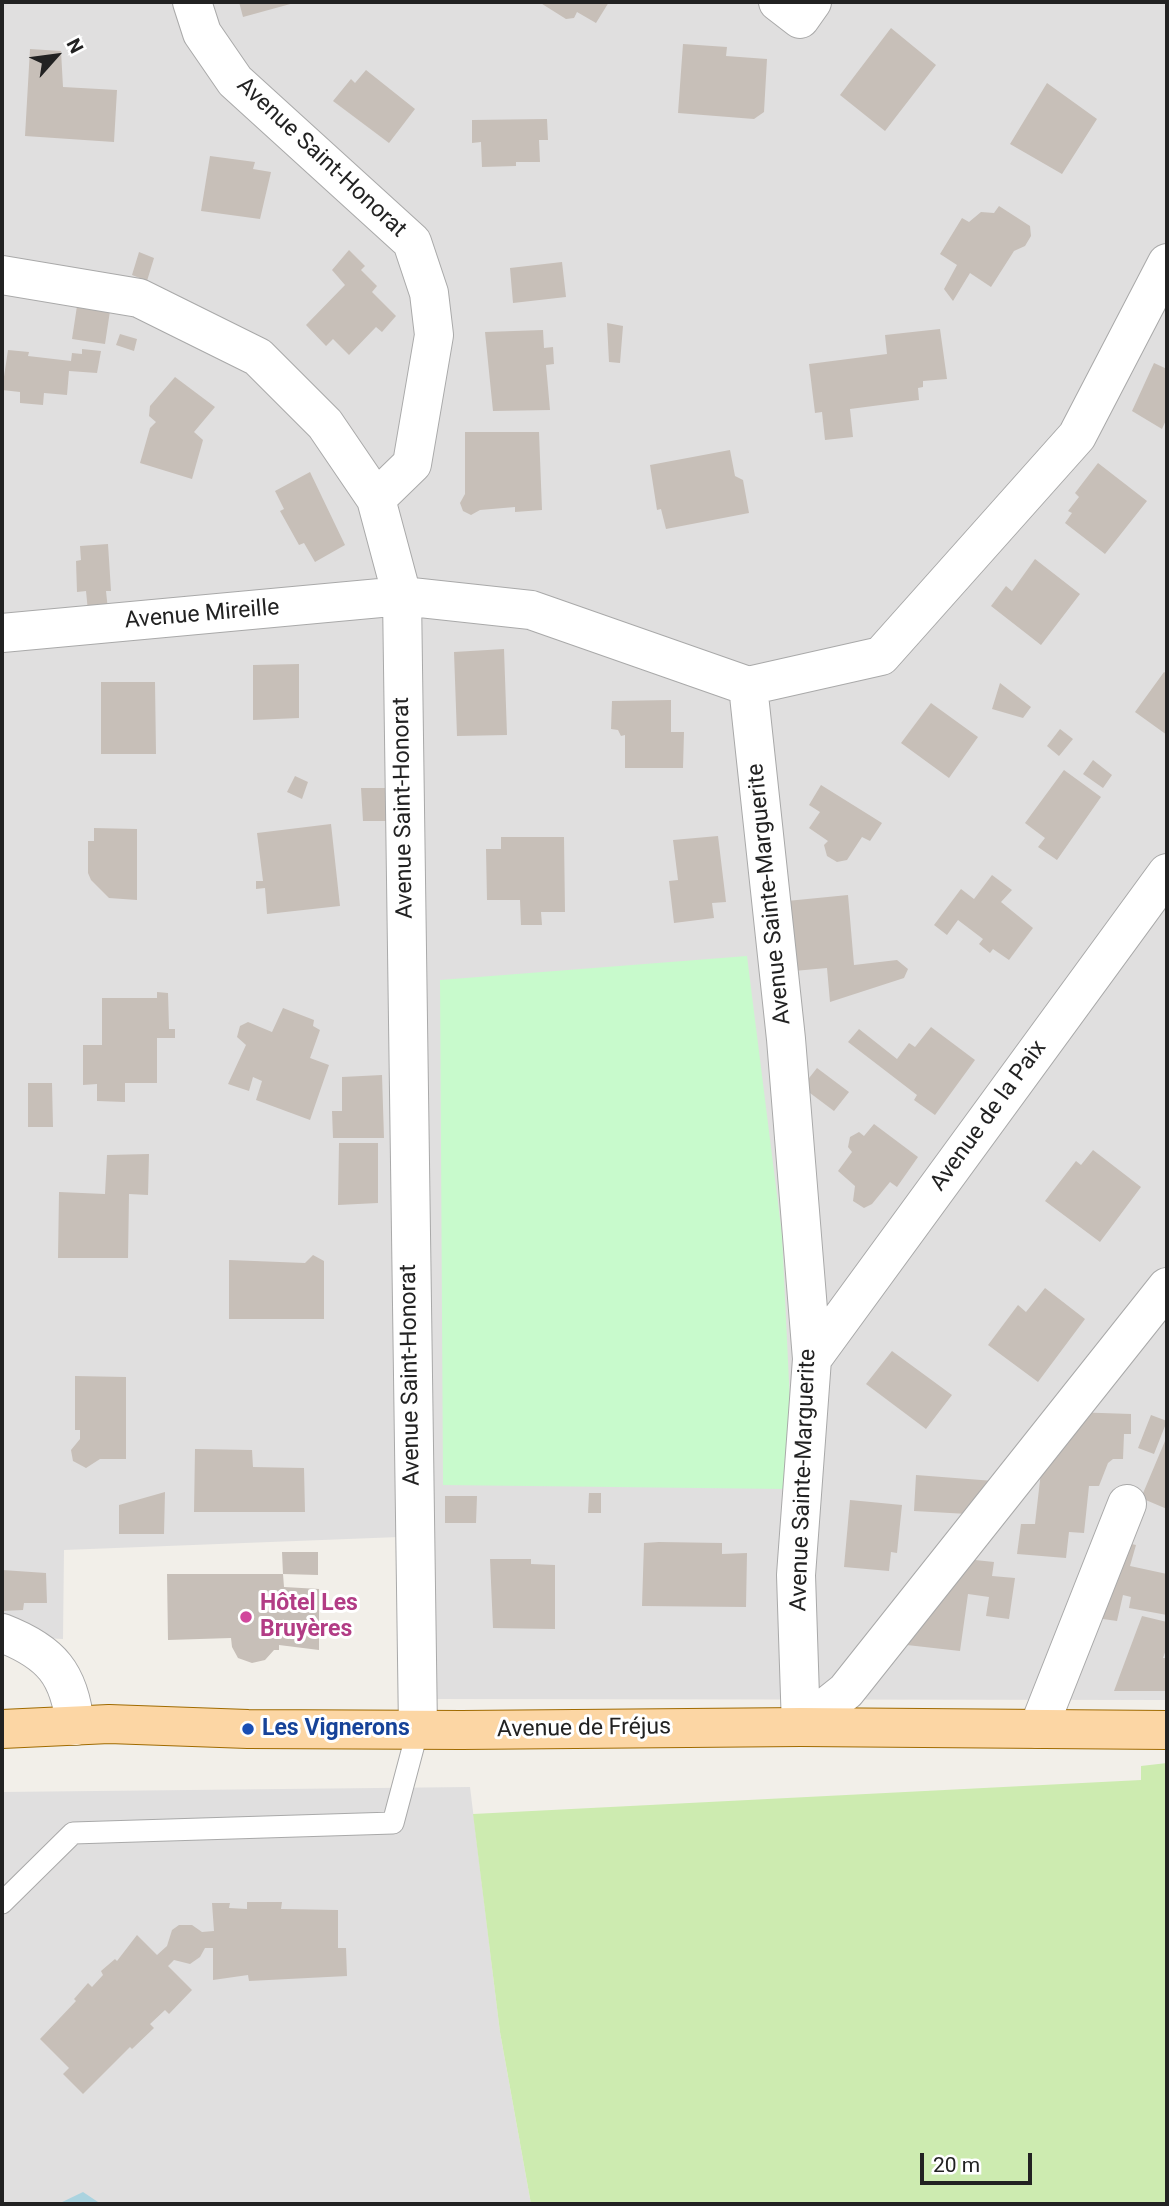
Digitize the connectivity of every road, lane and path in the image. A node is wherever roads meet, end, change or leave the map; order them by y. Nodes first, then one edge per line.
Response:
1 (192, 2) edge
2 (778, 2) edge
3 (812, 2) edge
4 (1167, 263) edge
5 (2, 275) edge
6 (376, 499) junction
7 (402, 596) junction
8 (2, 633) edge
9 (748, 686) junction
10 (1167, 873) edge
11 (1167, 1287) edge
12 (811, 1359) junction
13 (1128, 1504) dead end
14 (2, 1633) edge
15 (75, 1726) junction
16 (801, 1727) junction
17 (2, 1729) edge
18 (418, 1729) junction
19 (1038, 1729) junction
20 (1167, 1730) edge
21 (2, 1903) edge

1 - 6 street, Avenue Saint-Honorat
2 - 3 street
4 - 9 street
5 - 6 street
6 - 7 street, Avenue Saint-Honorat
7 - 8 street, Avenue Mireille
7 - 9 street, Avenue Mireille
7 - 18 street, Avenue Saint-Honorat
9 - 12 street, Avenue Sainte-Marguerite
10 - 12 street, Avenue de la Paix
11 - 16 street
12 - 16 street, Avenue Sainte-Marguerite
13 - 19 street
14 - 15 street
15 - 17 main road, Avenue de Fréjus
15 - 18 main road, Avenue de Fréjus
16 - 18 main road, Avenue de Fréjus
16 - 19 main road, Avenue de Fréjus
18 - 21 lane
19 - 20 main road, Avenue de Fréjus

